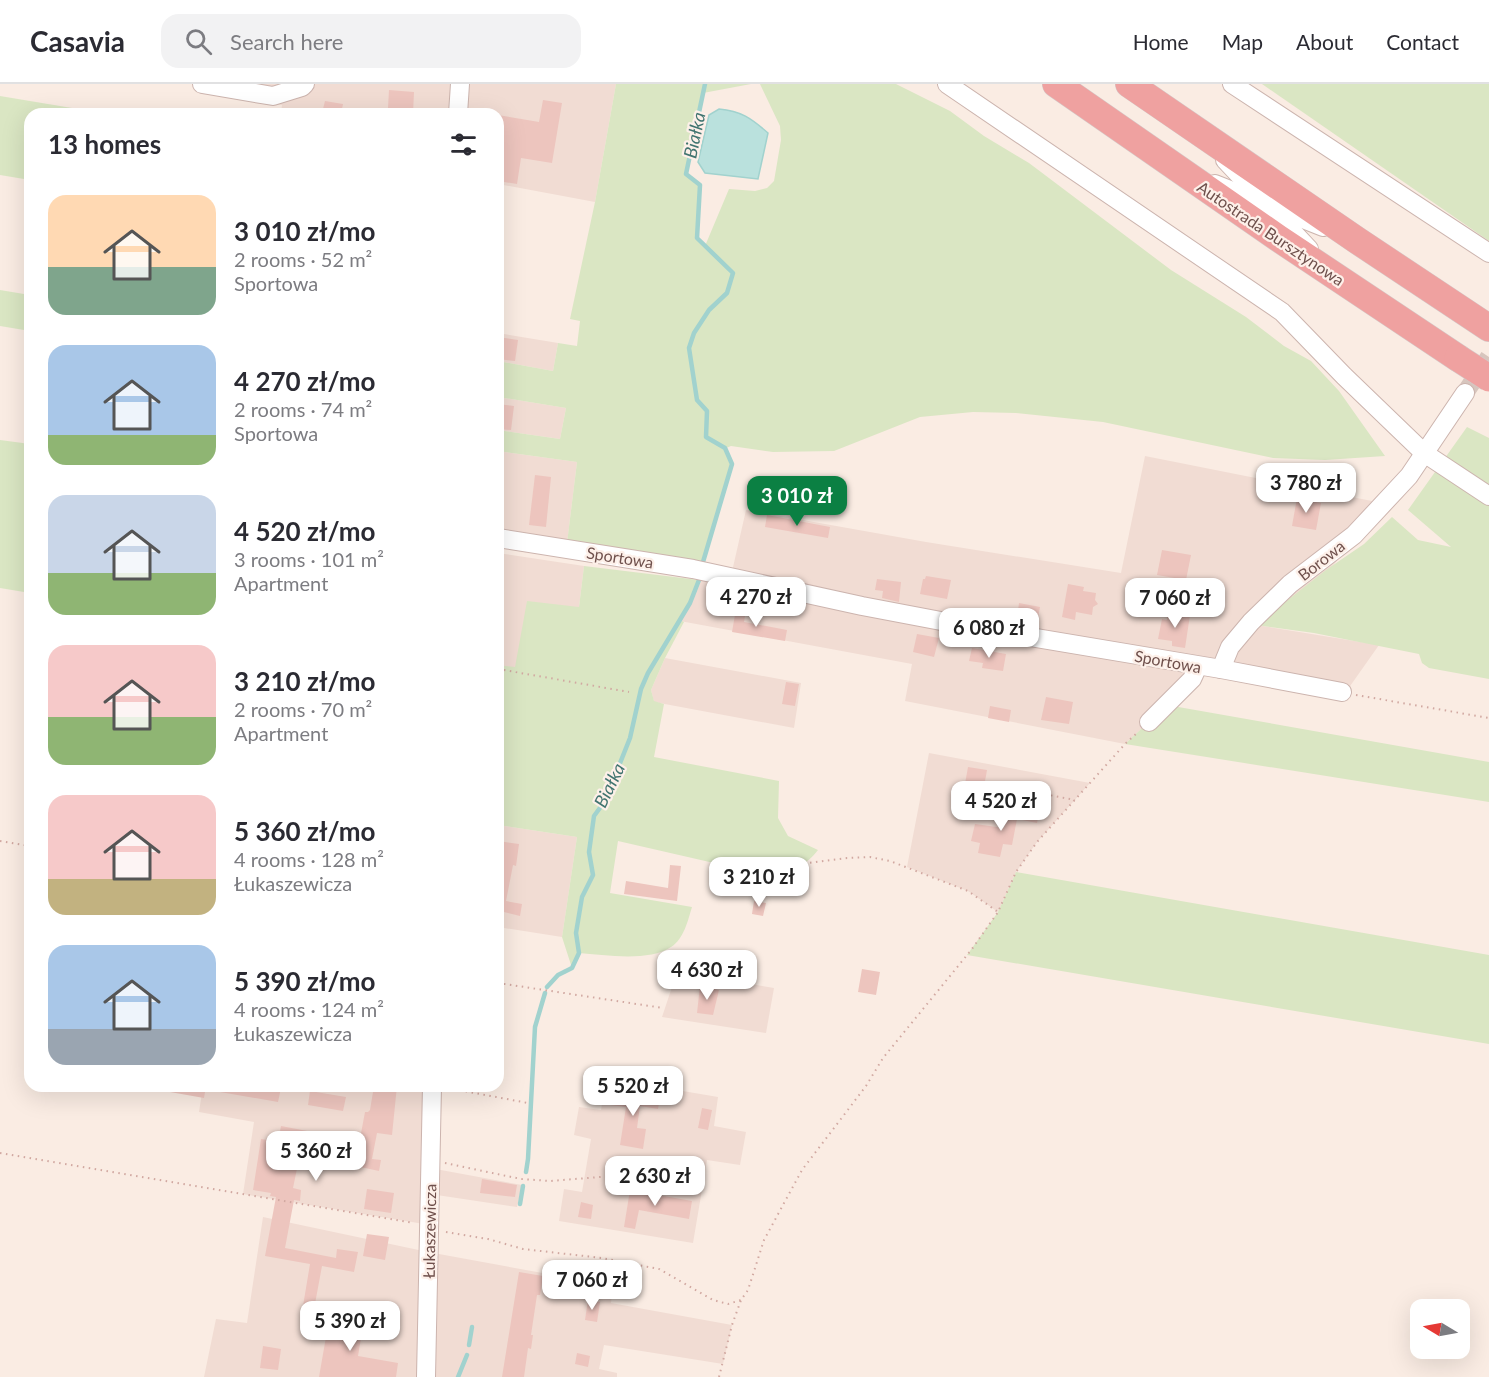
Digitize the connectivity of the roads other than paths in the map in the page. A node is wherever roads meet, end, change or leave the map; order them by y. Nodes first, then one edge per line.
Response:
1 (202, 84) edge
2 (305, 84) edge
3 (460, 84) edge
4 (947, 84) edge
5 (1056, 84) edge
6 (1130, 84) edge
7 (1232, 84) edge
8 (458, 108) edge
9 (1201, 134) junction
10 (1177, 169) junction
11 (1268, 205) junction
12 (1358, 242) junction
13 (1489, 253) edge
14 (1335, 276) junction
15 (1485, 325) edge
16 (1489, 378) edge
17 (1466, 393) tunnel mouth
18 (1424, 453) junction
19 (1489, 496) edge
20 (504, 539) edge
21 (1198, 666) junction
22 (1221, 669) junction
23 (1342, 692) road end
24 (1149, 722) road end
25 (438, 1092) edge
26 (426, 1377) edge

1 - 2 street
3 - 8 street
4 - 18 street
5 - 10 highway, Autostrada Bursztynowa
6 - 9 highway
7 - 13 street
9 - 11 street
9 - 12 highway
10 - 11 street
10 - 14 highway, Autostrada Bursztynowa
11 - 12 street
11 - 14 street
12 - 15 highway
14 - 16 highway, Autostrada Bursztynowa, bridge
17 - 18 street, Borowa
18 - 19 street
18 - 22 street, Borowa
20 - 21 street, Sportowa
21 - 22 street, Sportowa
21 - 24 street
22 - 23 street, Sportowa
25 - 26 street, Łukaszewicza

